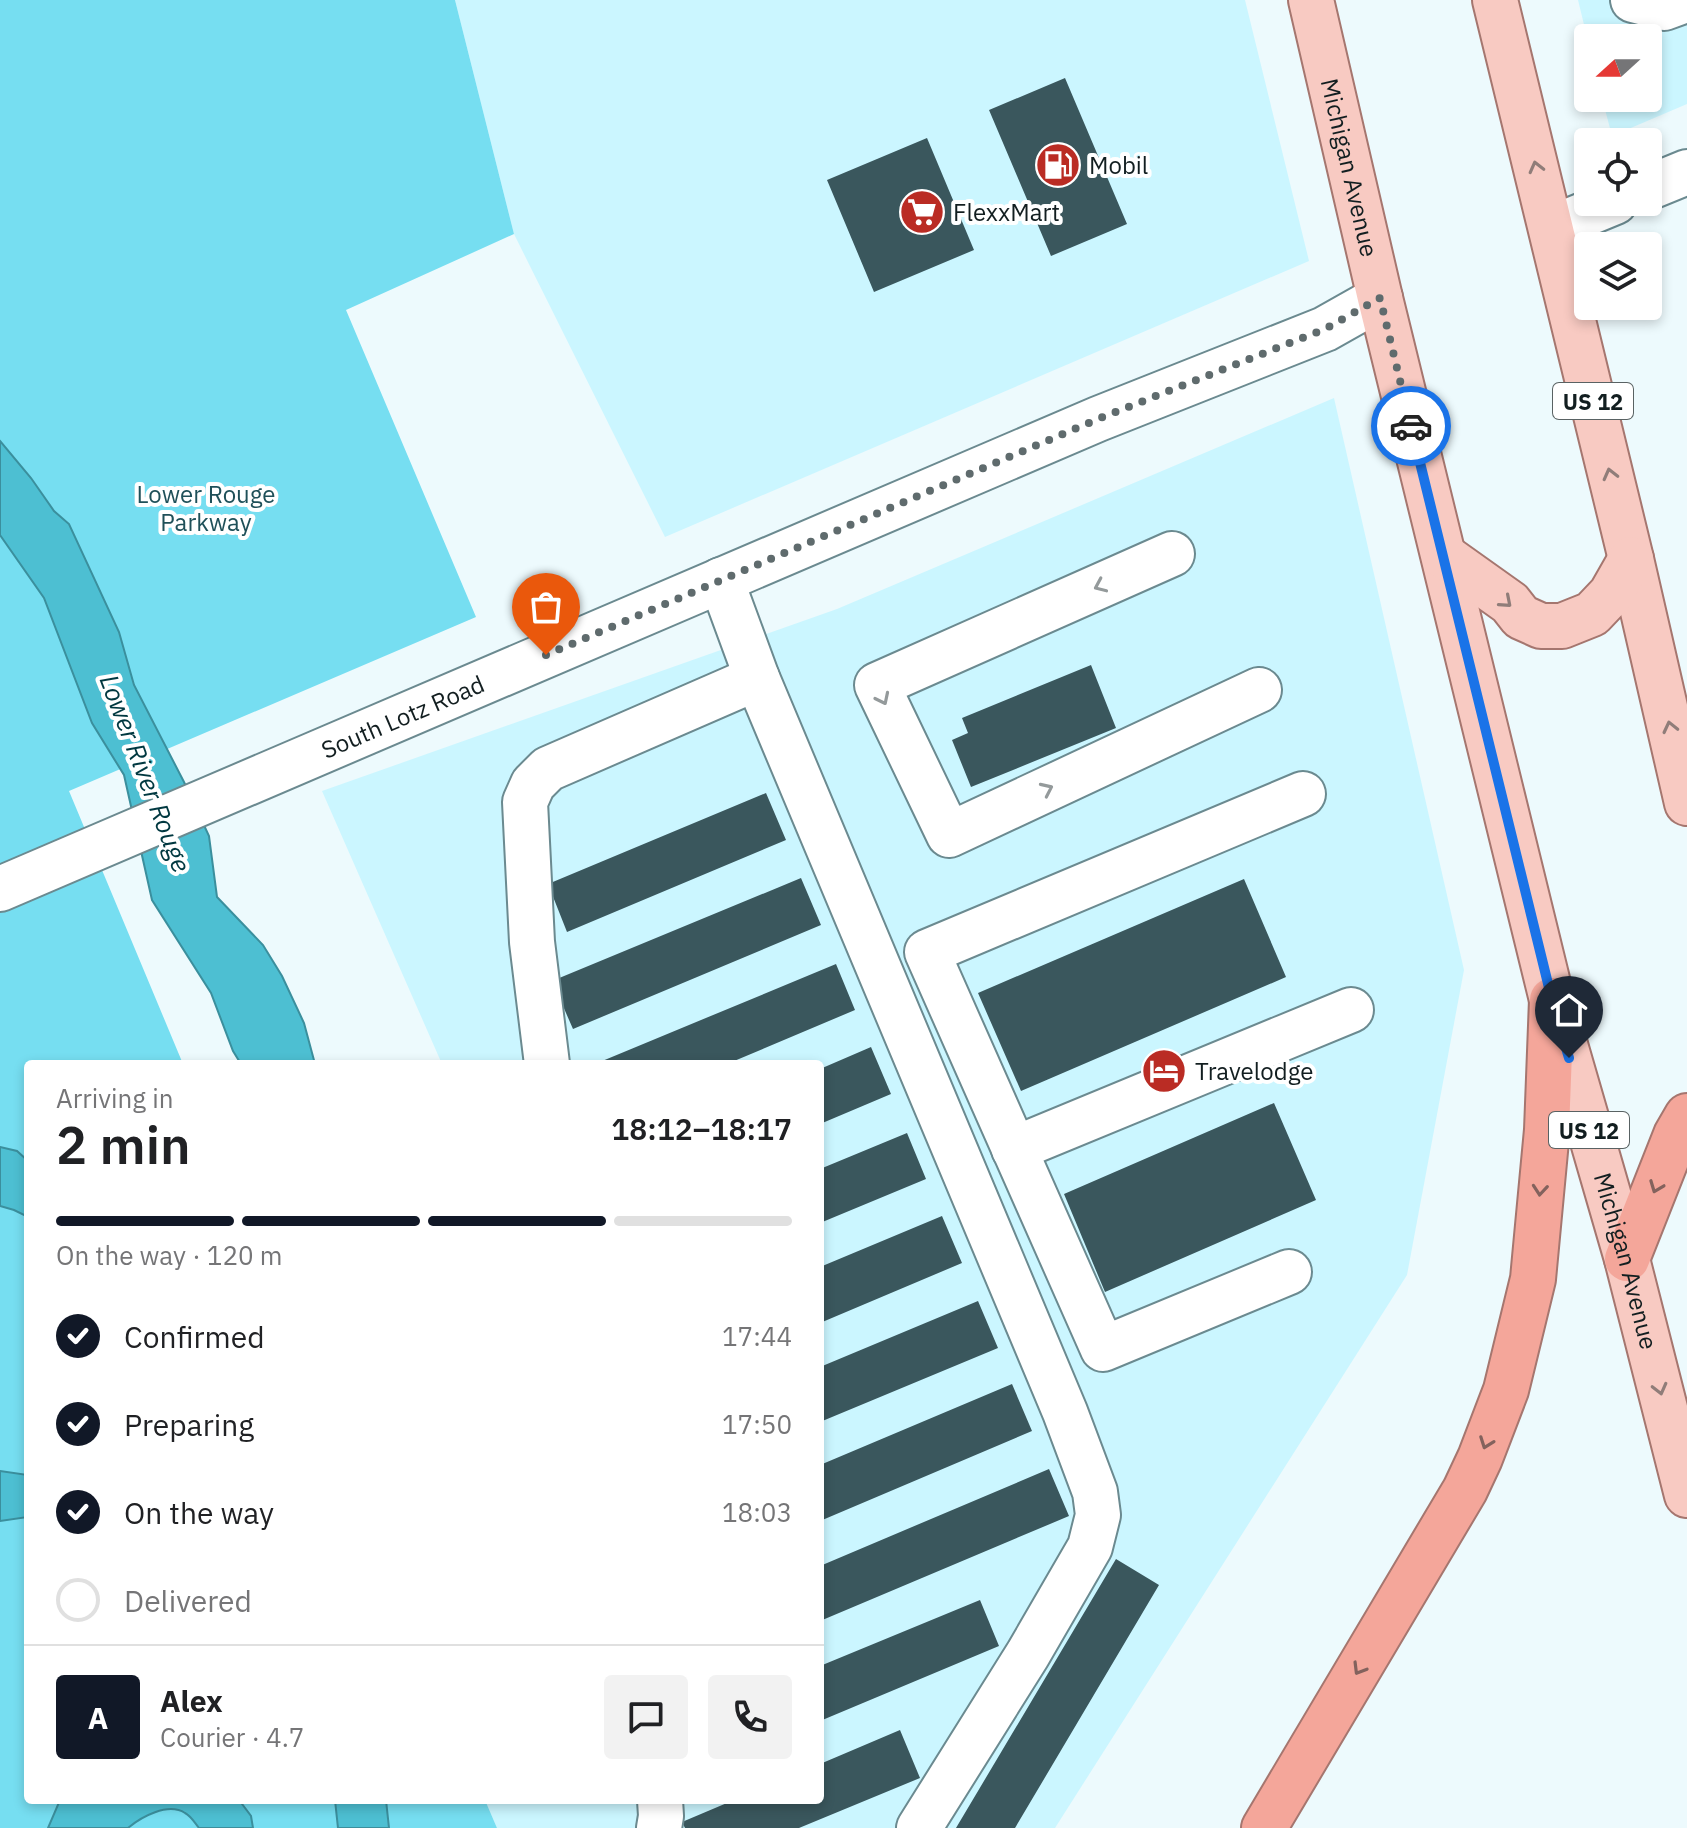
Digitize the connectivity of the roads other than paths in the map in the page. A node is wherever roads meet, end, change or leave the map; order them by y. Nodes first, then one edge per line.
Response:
1 (1311, 0) edge
2 (1633, 0) edge
3 (1686, 0) edge
4 (1503, 2) edge
5 (1687, 172) edge
6 (1662, 182) edge
7 (1581, 216) edge
8 (1552, 228) junction
9 (1380, 298) junction
10 (1172, 554) dead end
11 (1444, 556) junction
12 (1631, 559) junction
13 (721, 580) junction
14 (757, 678) junction
15 (1259, 690) dead end
16 (1303, 794) dead end
17 (1687, 803) edge
18 (0, 889) edge
19 (1552, 1000) junction
20 (1351, 1010) dead end
21 (547, 1060) edge
22 (1687, 1116) edge
23 (1014, 1149) junction
24 (1627, 1259) junction
25 (1289, 1272) dead end
26 (1687, 1495) edge
27 (660, 1804) edge
28 (659, 1828) edge
29 (919, 1828) edge
30 (1264, 1828) edge

1 - 9 main road, Michigan Avenue / US 12
2 - 3 street
8 -> 4 main road, US 12
5 - 6 street
7 - 8 street
12 -> 8 main road, US 12
9 - 11 main road, Michigan Avenue / US 12
9 - 13 street, South Lotz Road
10 -> 15 street
11 -> 12 main road
11 - 19 main road, Michigan Avenue / US 12
17 -> 12 main road, US 12
13 - 14 street
13 - 18 street, South Lotz Road
14 - 21 street
14 - 29 street
16 - 23 street
19 - 24 main road, Michigan Avenue / US 12
19 -> 30 highway
20 - 23 street
22 -> 24 highway
23 - 25 street
24 -> 26 main road, Michigan Avenue / US 12
27 - 28 street

